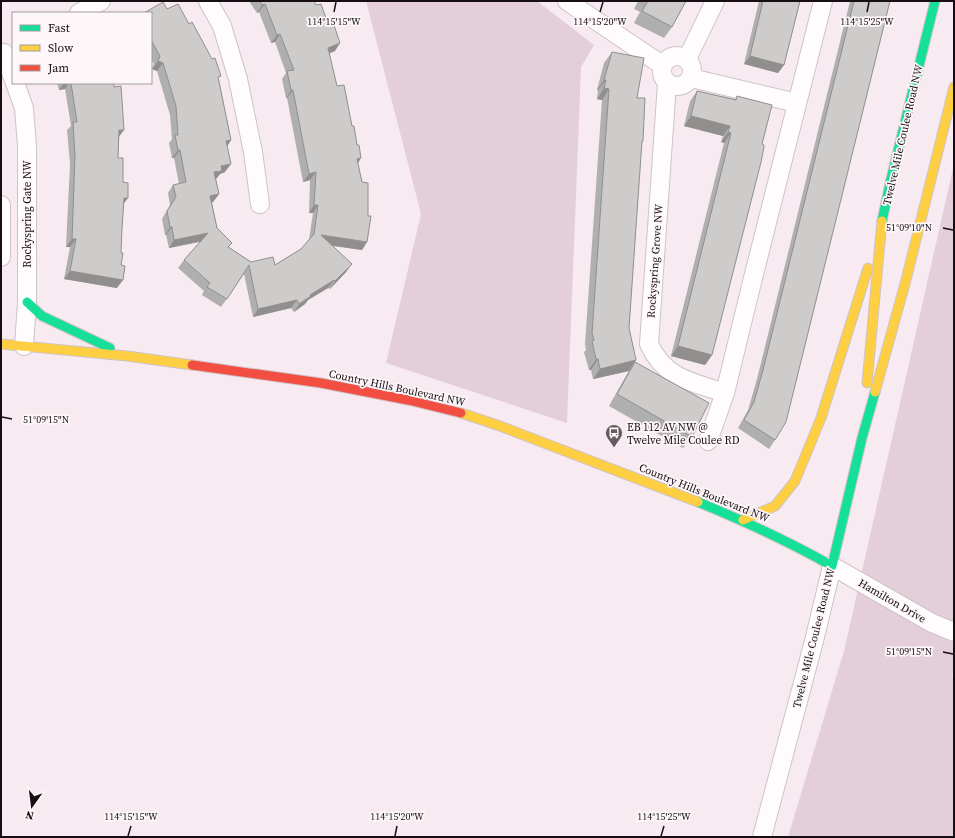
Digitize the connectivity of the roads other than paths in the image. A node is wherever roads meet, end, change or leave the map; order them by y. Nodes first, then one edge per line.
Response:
1 (101, 1) edge
2 (208, 1) edge
3 (567, 1) edge
4 (715, 1) edge
5 (823, 1) edge
6 (935, 1) edge
7 (81, 12) edge
8 (6, 52) edge
9 (687, 59) junction
10 (662, 66) junction
11 (12, 74) edge
12 (691, 78) junction
13 (667, 83) junction
14 (15, 84) edge
15 (954, 87) edge
16 (797, 103) junction
17 (260, 204) dead end
18 (1, 205) edge
19 (882, 223) junction
20 (1, 257) edge
21 (27, 302) junction
22 (1, 344) edge
23 (24, 346) junction
24 (128, 356) junction
25 (725, 393) junction
26 (862, 438) junction
27 (708, 441) dead end
28 (743, 520) junction
29 (832, 566) junction
30 (954, 632) edge
31 (762, 837) edge

1 - 7 street
2 - 17 street
3 - 10 street
4 - 9 street
5 - 16 street
6 - 19 main road, Twelve Mile Coulee Road NW
8 - 11 street
9 - 10 street
9 - 12 street
10 - 13 street
12 - 13 street
12 - 16 street
13 - 25 street, Rockyspring Grove NW
14 - 21 street, Rockyspring Gate NW
15 - 26 main road, Twelve Mile Coulee Road NW
16 - 25 street
18 - 20 street
19 - 26 main road, Twelve Mile Coulee Road NW
19 - 28 main road
21 - 23 street, Rockyspring Gate NW
21 - 24 main road
22 - 23 main road, Country Hills Boulevard NW
23 - 24 main road, Country Hills Boulevard NW
24 - 28 main road, Country Hills Boulevard NW
25 - 27 street
26 - 29 main road, Twelve Mile Coulee Road NW
28 - 29 main road, Country Hills Boulevard NW
29 - 30 street, Hamilton Drive
29 - 31 street, Twelve Mile Coulee Road NW

